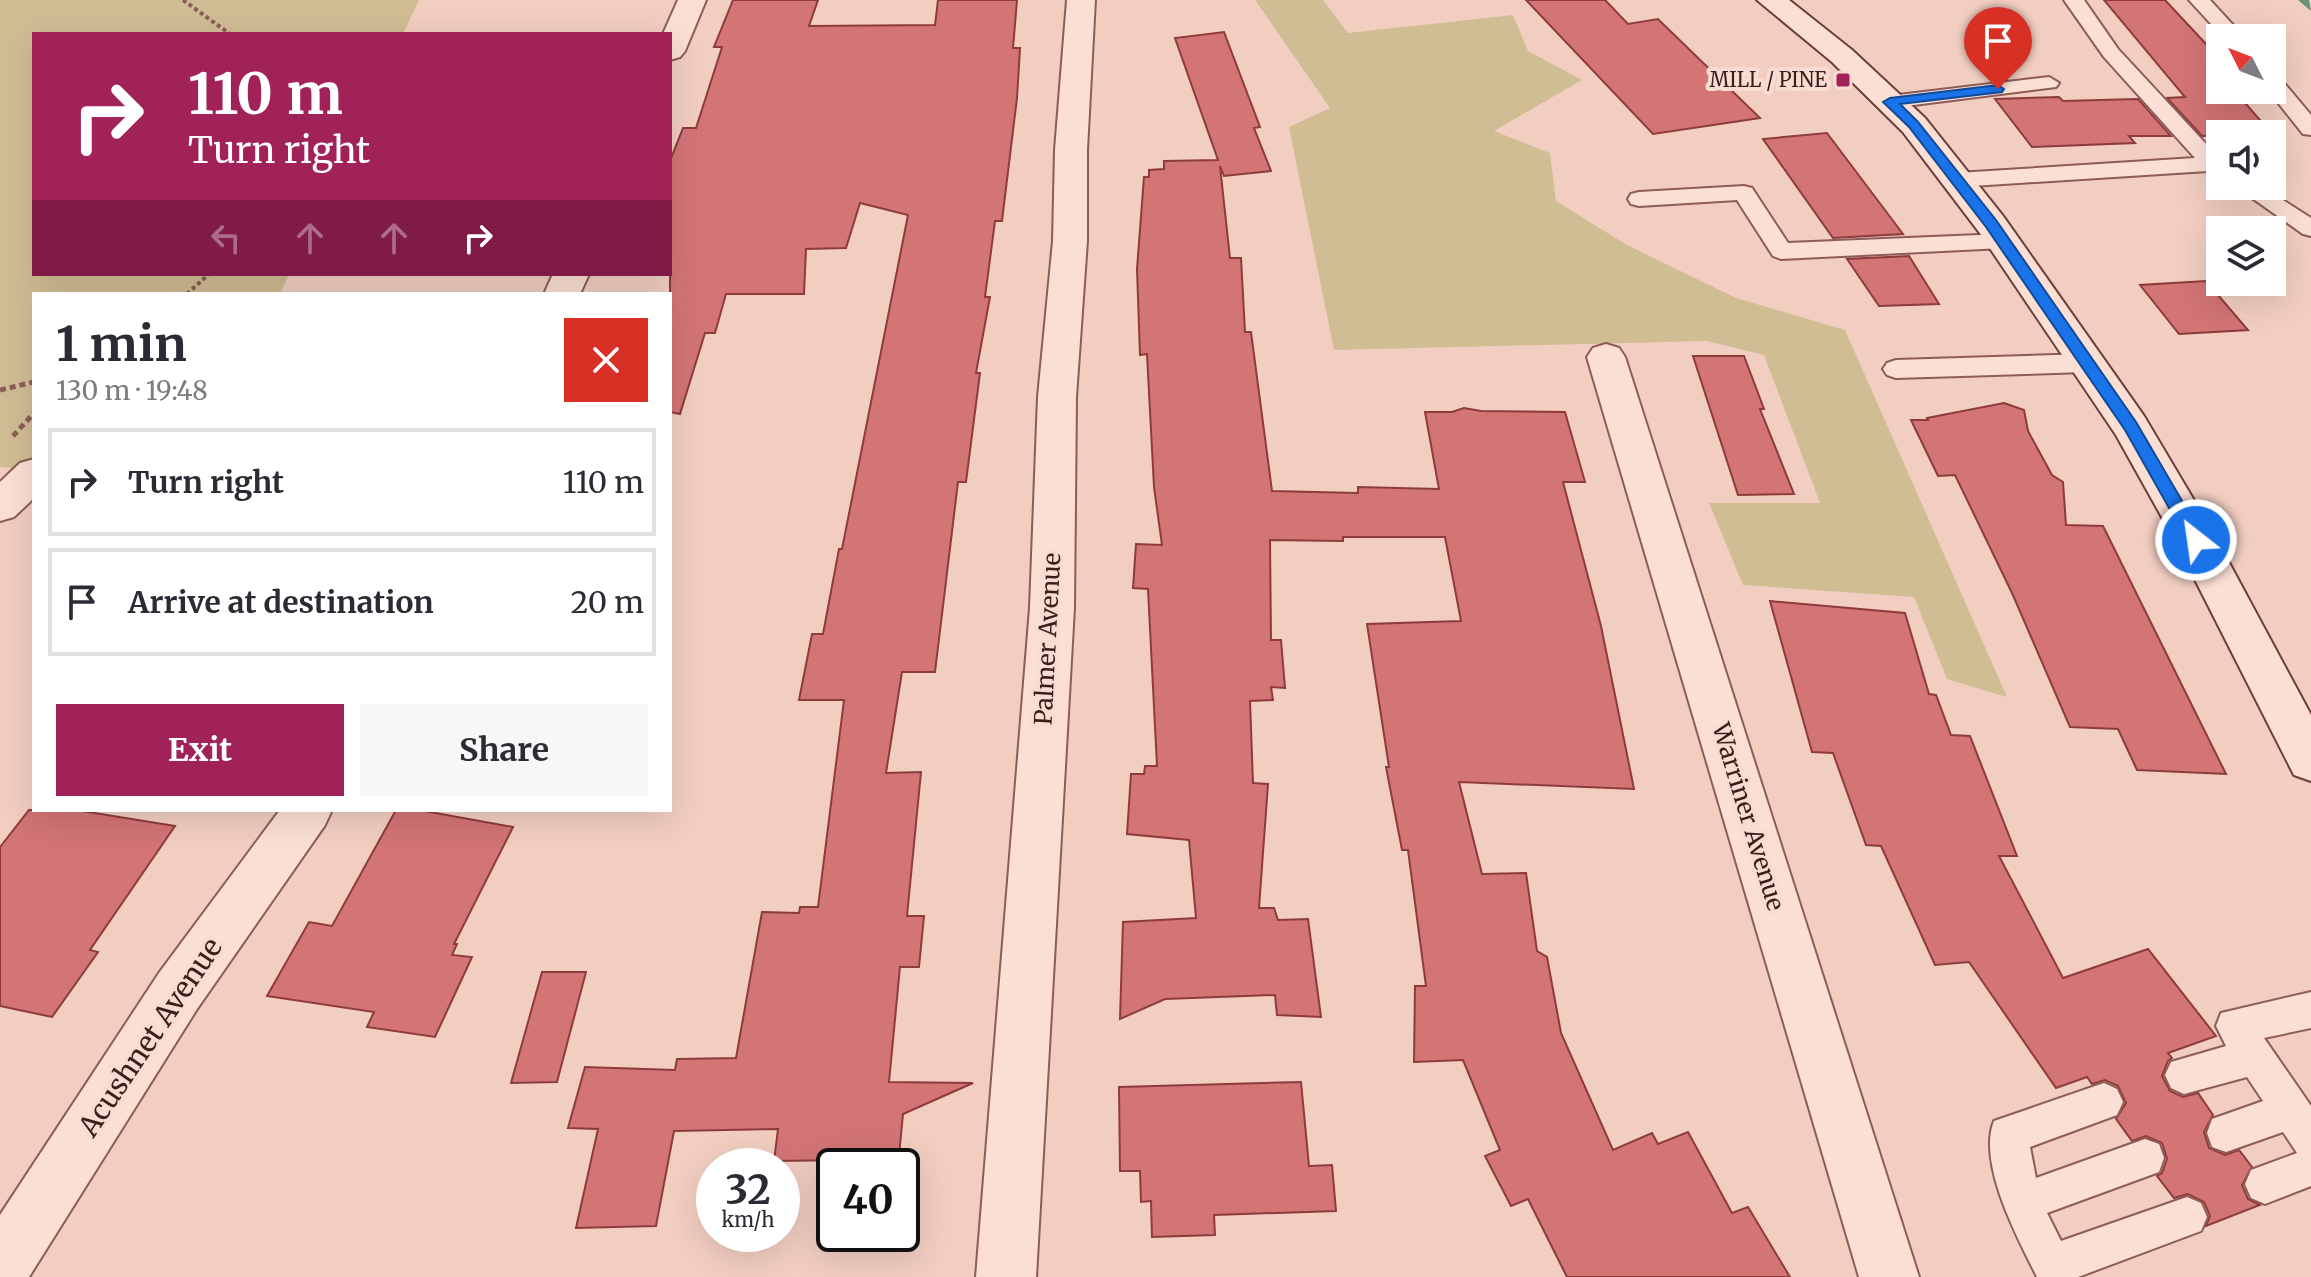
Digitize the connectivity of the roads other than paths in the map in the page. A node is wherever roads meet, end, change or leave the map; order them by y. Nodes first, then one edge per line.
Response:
1 (692, 0) edge
2 (1081, 0) edge
3 (1771, 0) edge
4 (2074, 0) edge
5 (2199, 0) edge
6 (2222, 24) edge
7 (672, 46) edge
8 (2049, 83) dead end
9 (2286, 98) edge
10 (1890, 102) junction
11 (2311, 129) edge
12 (2206, 155) edge
13 (2206, 167) edge
14 (1957, 180) junction
15 (1639, 199) dead end
16 (2267, 200) edge
17 (2311, 229) edge
18 (2003, 241) junction
19 (1606, 357) dead end
20 (2086, 363) junction
21 (1896, 369) dead end
22 (32, 476) edge
23 (0, 506) edge
24 (2311, 760) edge
25 (307, 812) edge
26 (2311, 1010) edge
27 (2253, 1057) junction
28 (2184, 1075) dead end
29 (2104, 1102) dead end
30 (2301, 1125) edge
31 (2226, 1133) dead end
32 (2145, 1158) dead end
33 (2311, 1167) edge
34 (2265, 1184) dead end
35 (2021, 1203) junction
36 (2187, 1217) dead end
37 (0, 1268) edge
38 (2055, 1270) edge
39 (1006, 1277) edge
40 (1889, 1277) edge

1 - 7 street
2 - 39 street, Palmer Avenue
3 - 10 street
4 - 12 lane
5 - 6 lane
8 - 10 lane
9 - 11 lane
10 - 14 street
13 - 14 lane
14 - 18 street
15 - 18 lane
16 - 17 lane
18 - 20 street
19 - 40 street, Warriner Avenue
20 - 21 lane
20 - 24 street
22 - 23 street
25 - 37 street, Acushnet Avenue
26 - 27 lane
27 - 28 lane
27 - 30 lane
29 - 35 lane
30 - 31 lane
32 - 35 lane
33 - 34 lane
35 - 38 lane
36 - 38 lane

